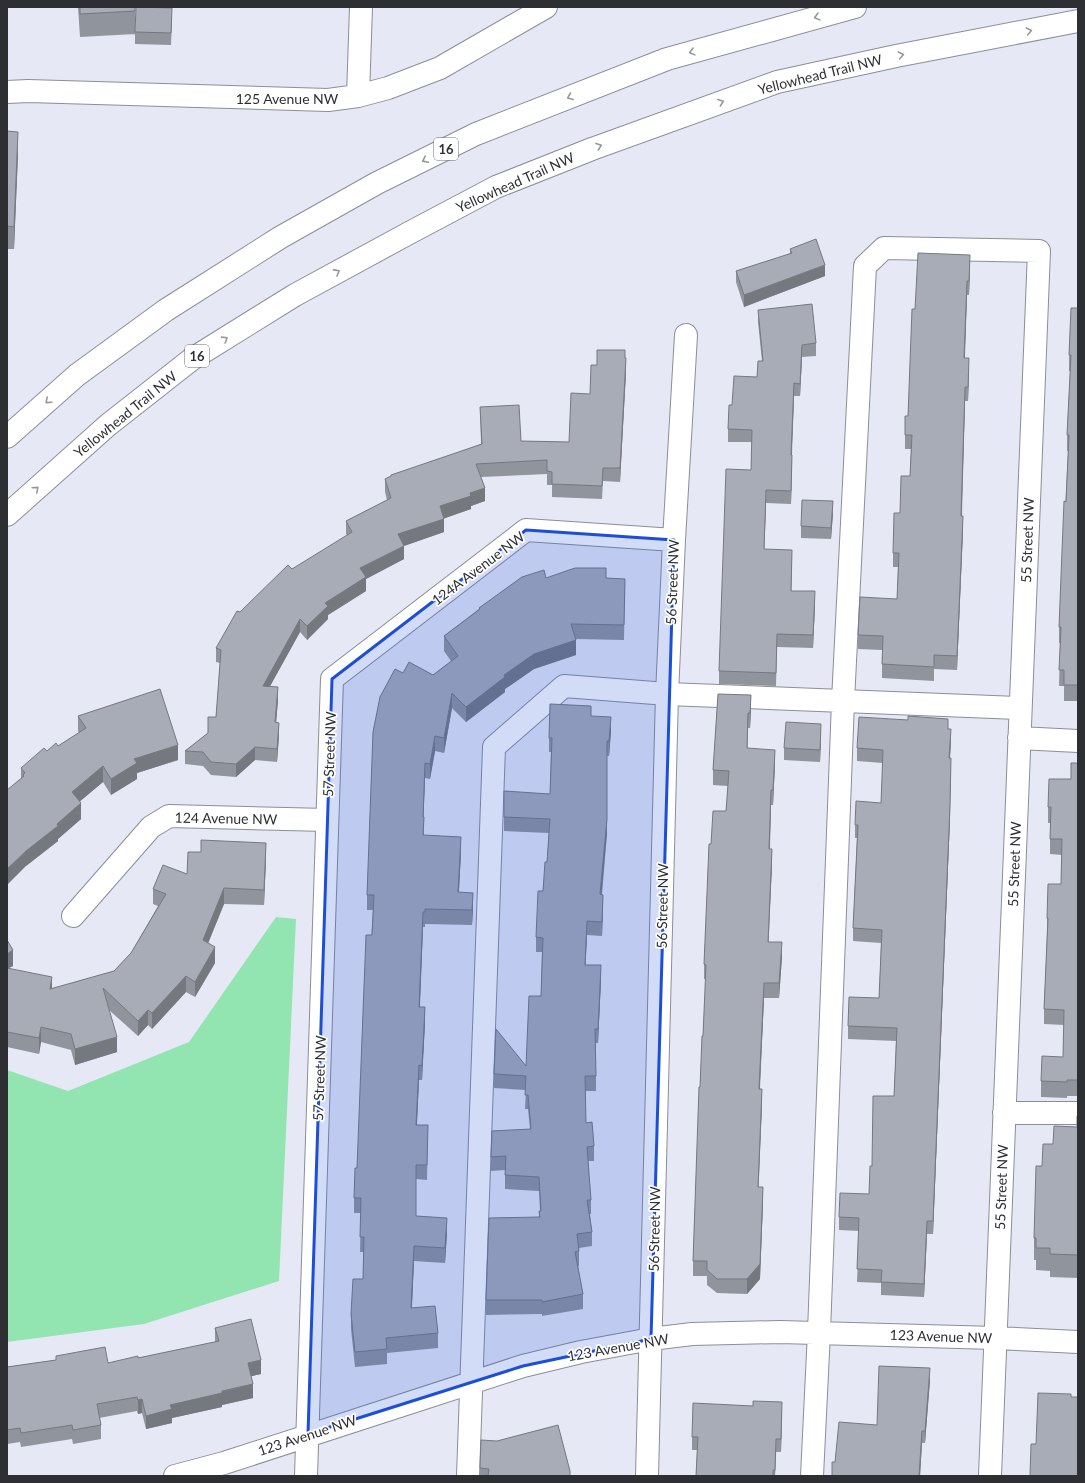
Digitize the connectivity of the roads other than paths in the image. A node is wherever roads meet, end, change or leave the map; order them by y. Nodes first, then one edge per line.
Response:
1 (361, 7) edge
2 (546, 7) edge
3 (855, 7) edge
4 (1078, 21) edge
5 (7, 92) edge
6 (358, 96) junction
7 (686, 335) dead end
8 (7, 437) edge
9 (7, 515) edge
10 (674, 540) junction
11 (332, 680) joint
12 (668, 694) junction
13 (843, 701) junction
14 (1020, 708) junction
15 (1019, 738) junction
16 (1078, 742) edge
17 (327, 820) junction
18 (73, 916) dead end
19 (1004, 1113) junction
20 (1078, 1113) edge
21 (819, 1332) junction
22 (995, 1338) junction
23 (651, 1339) junction
24 (1078, 1342) edge
25 (472, 1382) junction
26 (308, 1434) junction
27 (175, 1476) edge
28 (306, 1476) edge
29 (468, 1476) edge
30 (647, 1476) edge
31 (812, 1476) edge
32 (990, 1476) edge

1 - 6 main road
2 - 6 main road, 125 Avenue NW
3 -> 8 main road, 16
9 -> 4 main road, Yellowhead Trail NW / 16
5 - 6 main road, 125 Avenue NW
7 - 10 main road, 56 Street NW
10 - 11 main road, 124A Avenue NW
10 - 12 main road, 56 Street NW
11 - 17 main road, 57 Street NW
12 - 13 main road
12 - 23 main road, 56 Street NW
12 - 25 main road
13 - 14 main road
13 - 14 main road, 55 Street NW
13 - 21 main road
14 - 15 main road, 55 Street NW
15 - 16 main road
15 - 19 main road, 55 Street NW
17 - 18 main road, 124 Avenue NW
17 - 26 main road, 57 Street NW
19 - 20 main road
19 - 22 main road, 55 Street NW
21 - 22 main road, 123 Avenue NW
21 - 23 main road, 123 Avenue NW
21 - 31 main road
22 - 24 main road, 123 Avenue NW
22 - 32 main road, 55 Street NW
23 - 25 main road, 123 Avenue NW
23 - 30 main road, 56 Street NW
25 - 26 main road, 123 Avenue NW
25 - 29 main road
26 - 27 main road, 123 Avenue NW
26 - 28 main road, 57 Street NW

